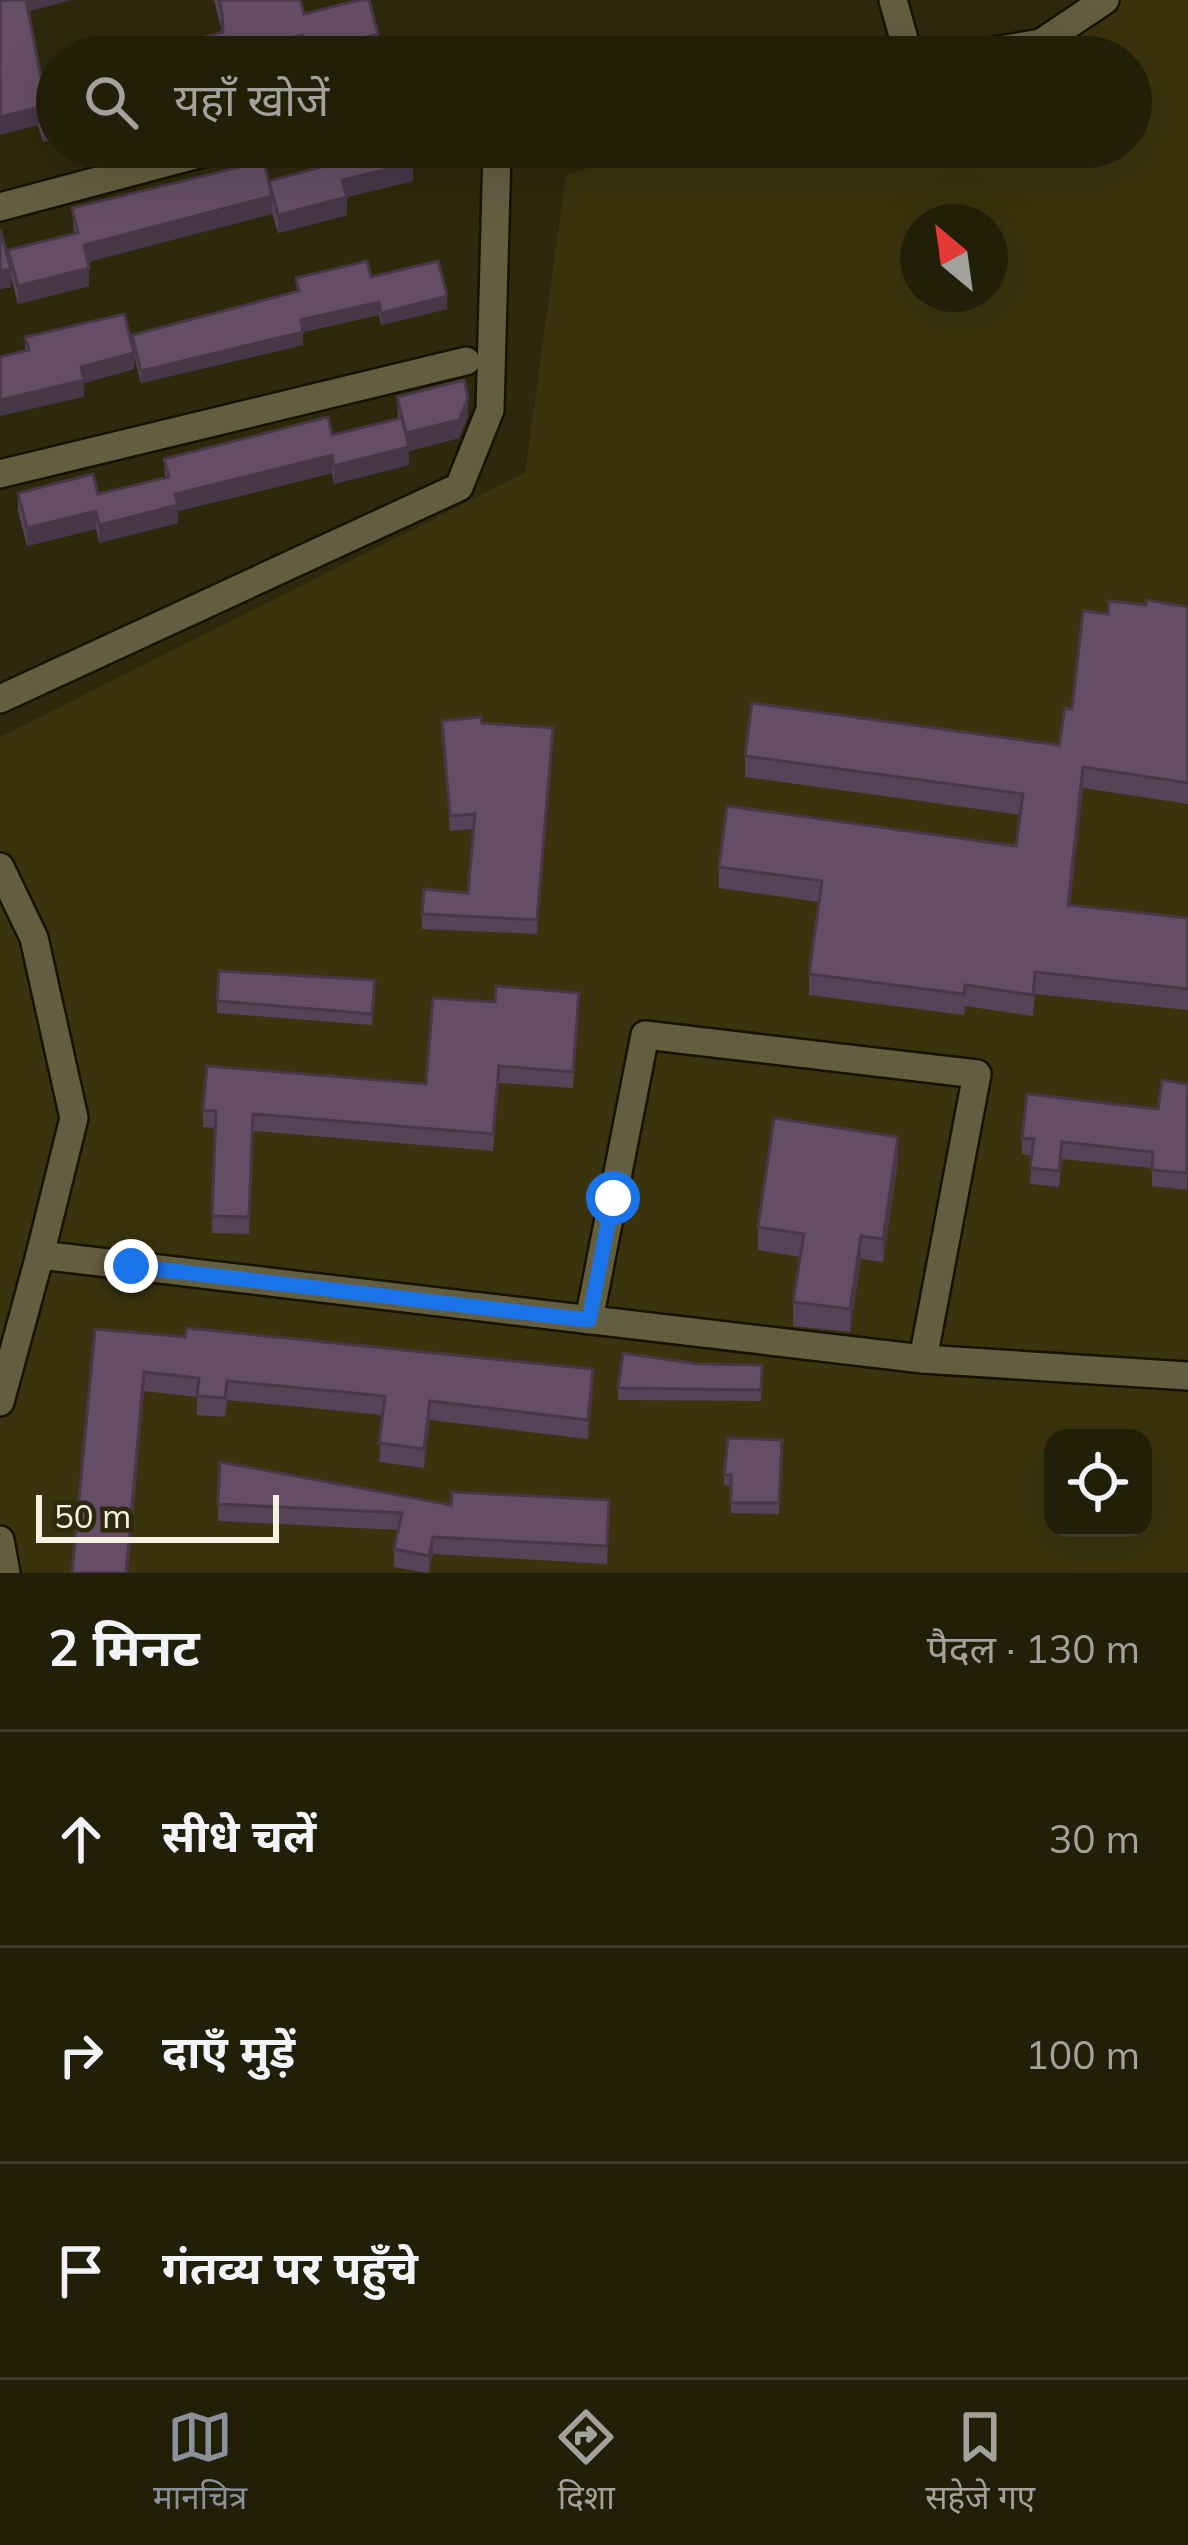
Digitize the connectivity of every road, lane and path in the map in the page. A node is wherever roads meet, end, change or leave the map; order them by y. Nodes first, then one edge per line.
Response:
1 (893, 0) edge
2 (1105, 0) edge
3 (903, 36) edge
4 (1051, 36) edge
5 (146, 168) edge
6 (497, 168) edge
7 (0, 207) edge
8 (466, 361) dead end
9 (0, 474) edge
10 (0, 699) edge
11 (0, 867) edge
12 (40, 1256) junction
13 (589, 1320) junction
14 (923, 1359) junction
15 (1188, 1376) edge
16 (0, 1402) edge
17 (0, 1540) edge
18 (6, 1573) edge

1 - 3 street
2 - 4 street
5 - 7 street
6 - 10 street
8 - 9 street
11 - 12 street
12 - 13 street
12 - 16 street
13 - 14 street
13 - 14 street
14 - 15 street
17 - 18 street

